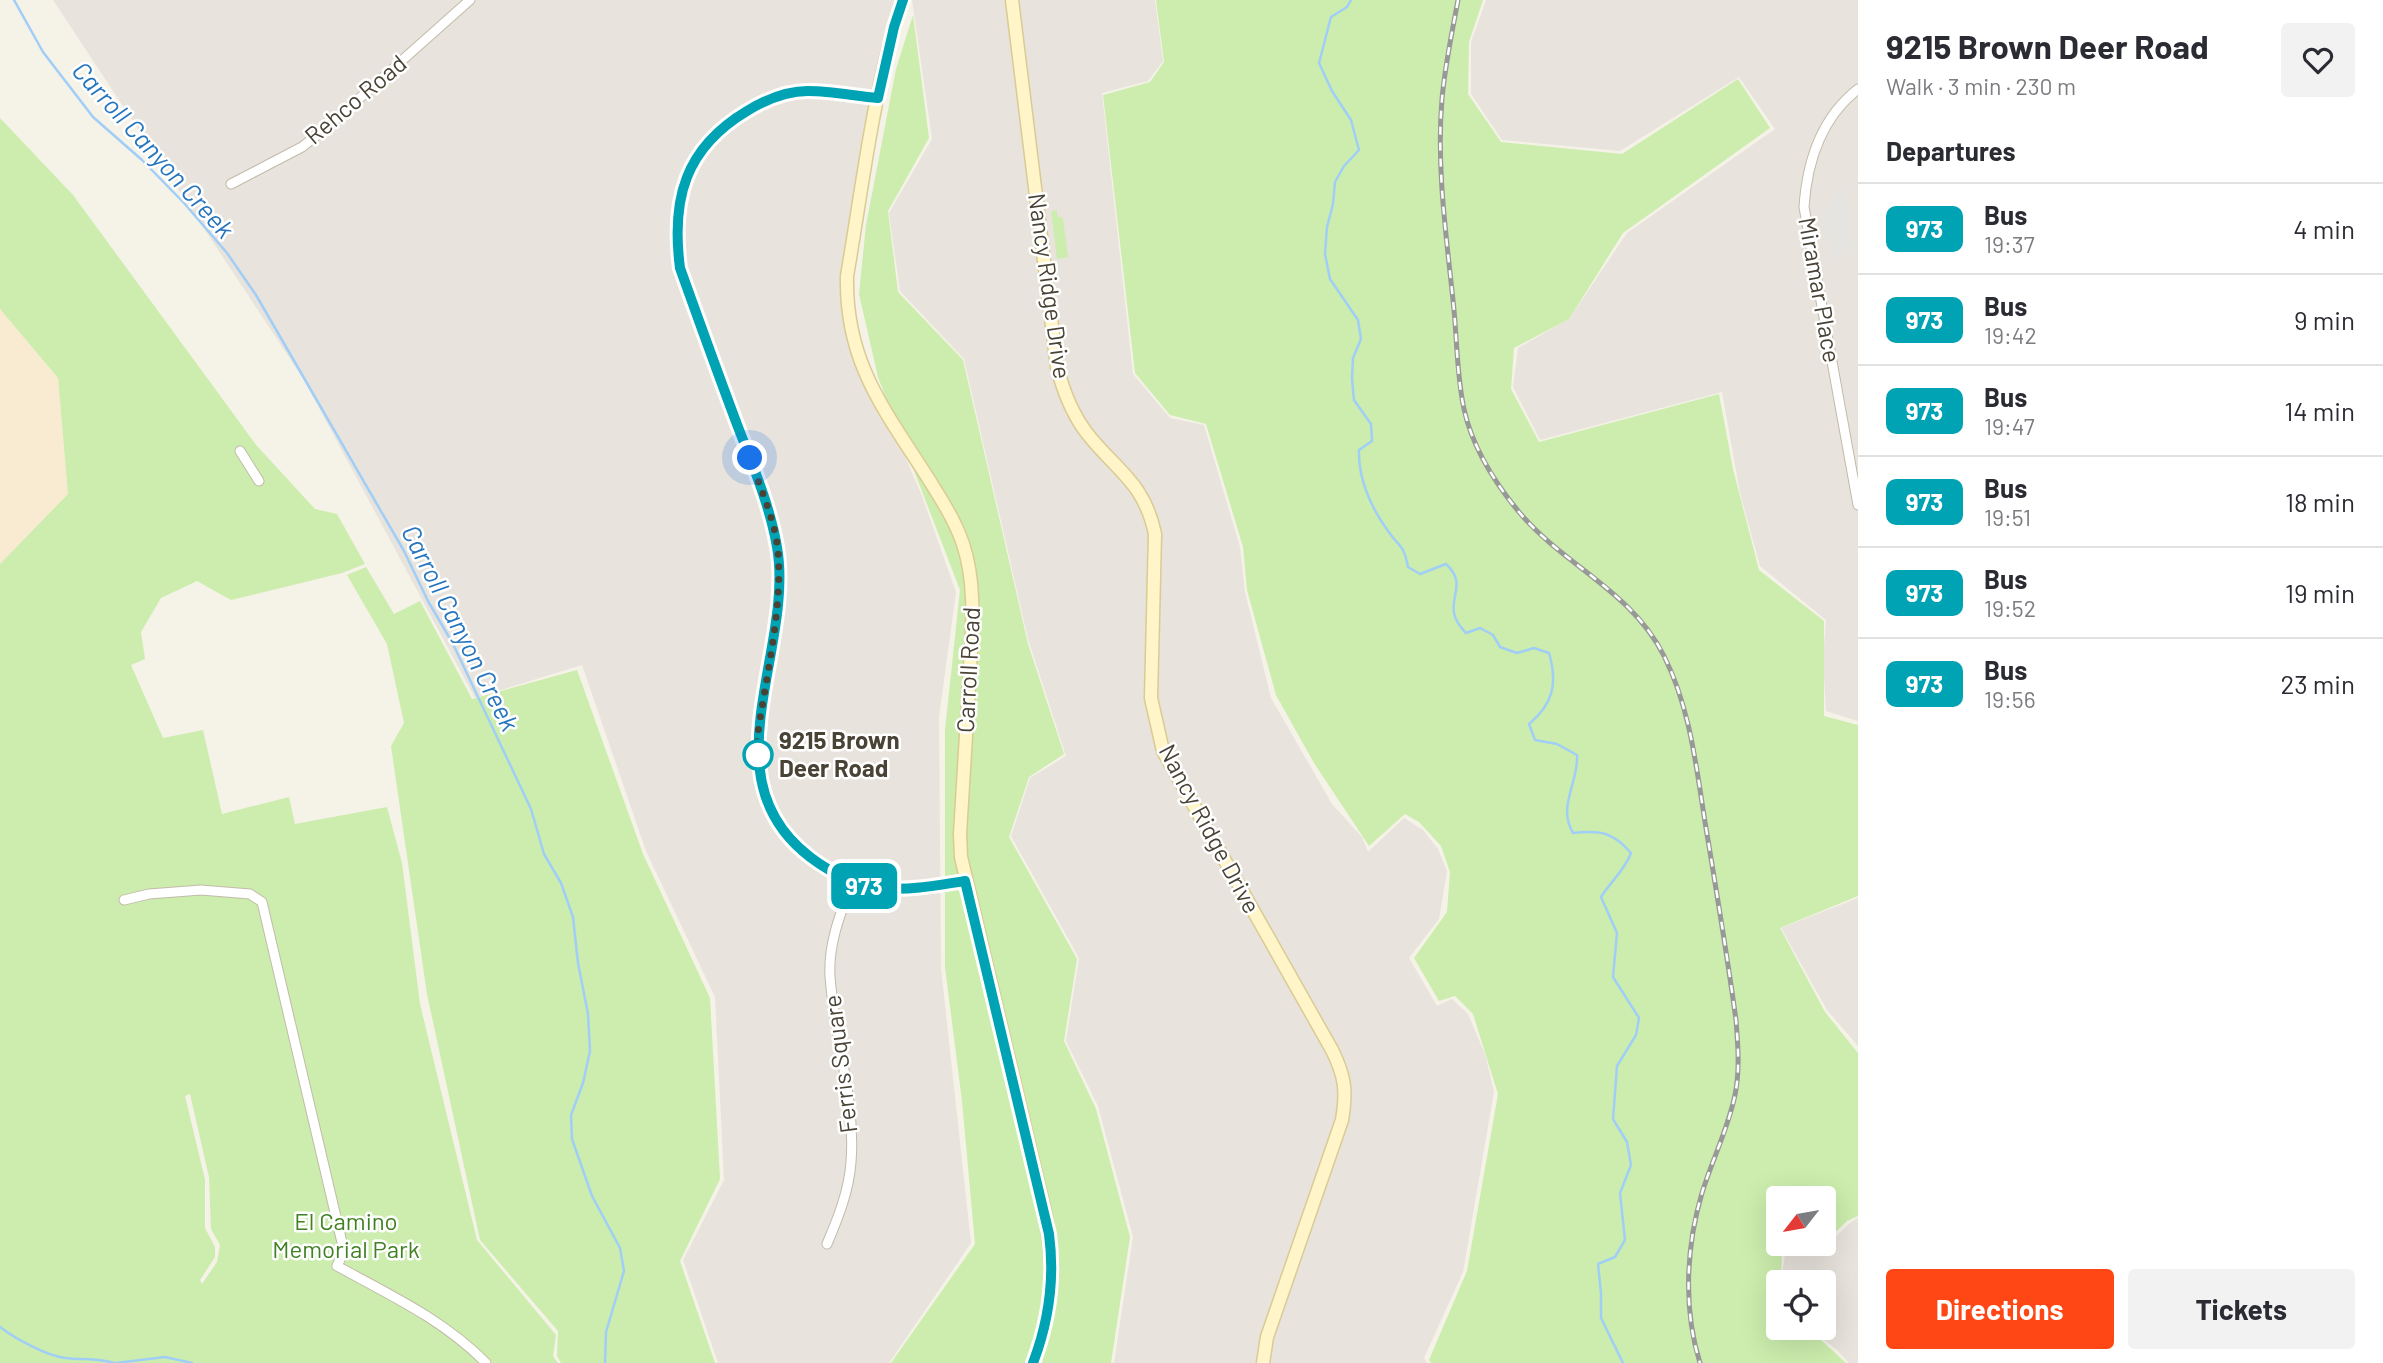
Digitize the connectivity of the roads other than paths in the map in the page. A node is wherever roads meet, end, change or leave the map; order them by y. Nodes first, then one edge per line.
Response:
1 (470, 0) edge
2 (903, 0) edge
3 (1012, 0) edge
4 (1858, 89) edge
5 (878, 98) junction
6 (231, 184) dead end
7 (240, 451) dead end
8 (258, 481) dead end
9 (1858, 505) edge
10 (965, 881) junction
11 (852, 883) junction
12 (124, 900) dead end
13 (827, 1244) dead end
14 (486, 1363) edge
15 (1033, 1363) edge
16 (1263, 1363) edge

1 - 6 street, Rehco Road
2 - 5 street, Carroll Road
3 - 16 street, Nancy Ridge Drive
4 - 9 street, Miramar Place
5 - 10 street, Carroll Road
5 - 11 street
7 - 8 street
10 - 11 street
10 - 15 street, Carroll Road
11 - 13 street, Ferris Square
12 - 14 street

